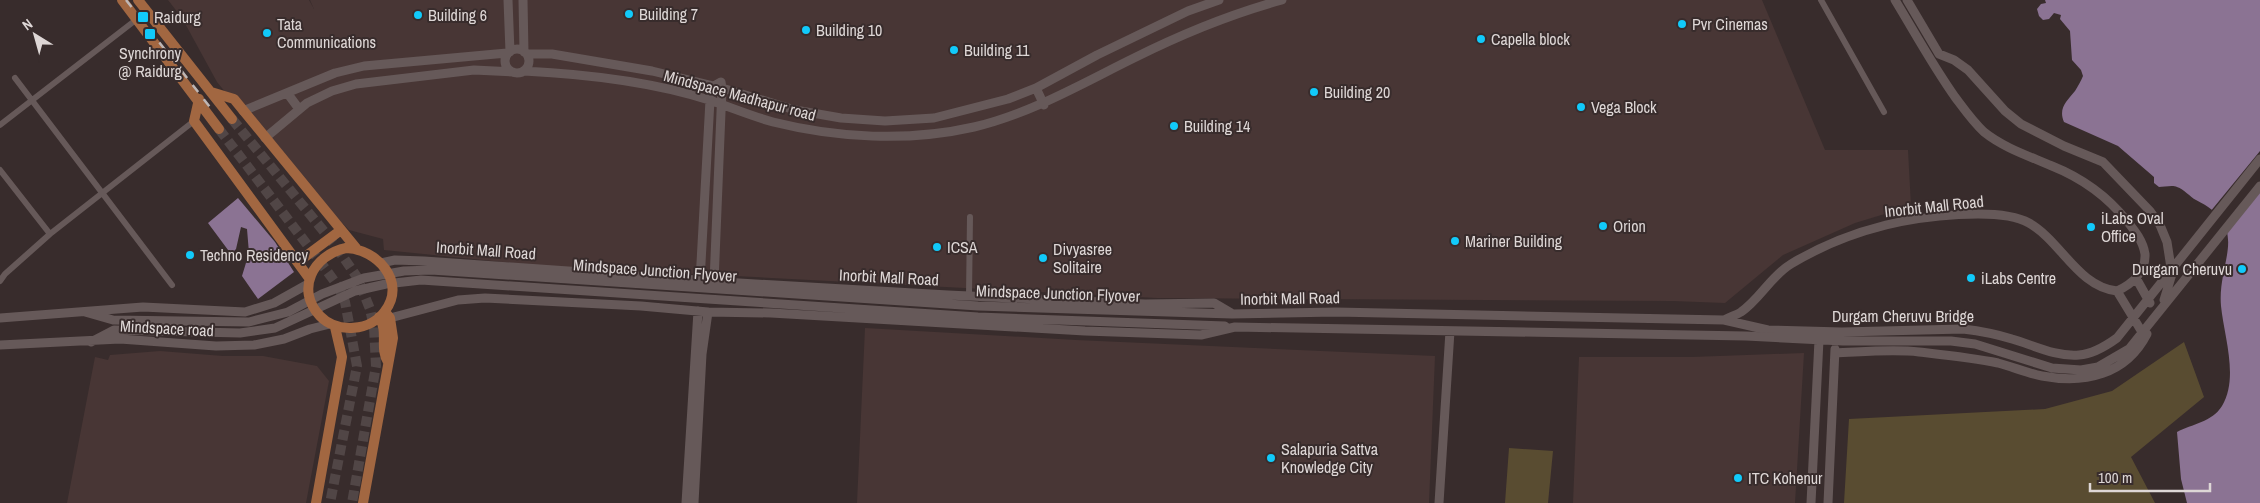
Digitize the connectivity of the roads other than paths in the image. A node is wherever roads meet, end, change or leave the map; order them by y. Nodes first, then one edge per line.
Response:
1 (122, 0) edge
2 (138, 0) edge
3 (508, 0) edge
4 (523, 0) edge
5 (1219, 0) edge
6 (1282, 0) edge
7 (1821, 0) edge
8 (1895, 0) edge
9 (1907, 0) edge
10 (137, 19) junction
11 (508, 52) junction
12 (526, 53) junction
13 (524, 71) junction
14 (513, 72) junction
15 (15, 78) dead end
16 (320, 79) junction
17 (718, 87) junction
18 (1036, 88) junction
19 (211, 92) junction
20 (328, 92) junction
21 (288, 94) junction
22 (199, 99) junction
23 (32, 100) junction
24 (710, 100) junction
25 (1044, 104) junction
26 (720, 105) junction
27 (300, 109) junction
28 (243, 111) junction
29 (1884, 112) dead end
30 (232, 118) tunnel mouth
31 (194, 121) junction
32 (0, 125) edge
33 (219, 129) tunnel mouth
34 (265, 138) junction
35 (2260, 159) edge
36 (0, 170) edge
37 (2260, 186) edge
38 (102, 193) junction
39 (970, 217) dead end
40 (341, 230) junction
41 (50, 234) junction
42 (356, 248) junction
43 (298, 262) junction
44 (381, 263) junction
45 (566, 271) junction
46 (2136, 278) junction
47 (700, 280) junction
48 (308, 281) junction
49 (0, 282) edge
50 (714, 282) junction
51 (172, 285) dead end
52 (2118, 291) junction
53 (897, 292) junction
54 (969, 296) junction
55 (562, 302) junction
56 (2150, 303) dead end
57 (698, 311) junction
58 (85, 312) junction
59 (708, 312) junction
60 (1232, 314) junction
61 (385, 315) junction
62 (0, 318) edge
63 (894, 320) junction
64 (1724, 320) junction
65 (333, 325) junction
66 (1236, 327) junction
67 (1450, 331) junction
68 (2145, 337) junction
69 (1792, 339) joint
70 (1819, 340) junction
71 (1836, 341) junction
72 (91, 342) junction
73 (0, 345) edge
74 (1835, 353) junction
75 (697, 382) junction
76 (316, 503) edge
77 (363, 503) edge
78 (686, 503) edge
79 (694, 503) edge
80 (1439, 503) edge
81 (1811, 503) edge
82 (1828, 503) edge

1 - 10 main road
2 - 19 main road
3 - 11 main road
4 - 12 main road
5 - 18 main road, Mindspace Madhapur road
6 - 25 main road, Mindspace Madhapur road
7 - 29 street
8 - 46 main road
9 - 68 main road
10 - 22 main road
10 - 23 street
11 - 12 main road
11 - 14 main road
11 - 16 main road
12 - 13 main road
12 - 17 main road, Mindspace Madhapur road
13 - 14 main road
13 - 24 main road, Mindspace Madhapur road
14 - 20 main road
15 - 23 street
16 - 20 main road
16 - 21 main road
17 - 18 main road, Mindspace Madhapur road
17 - 24 main road
17 - 26 main road
18 - 25 main road
19 - 28 main road
19 - 30 main road
20 - 27 main road
21 - 27 main road
21 - 28 main road
22 - 31 main road
22 - 33 main road
23 - 32 street
23 - 38 street
24 - 26 main road, Mindspace Madhapur road
24 - 47 main road
25 - 26 main road, Mindspace Madhapur road
26 - 50 main road
27 - 34 main road
28 - 34 main road
31 - 38 street
31 - 43 main road
34 - 40 main road
35 - 64 main road, Durgam Cheruvu Bridge
36 - 41 street
37 - 71 main road, Durgam Cheruvu Bridge
38 - 41 street
38 - 51 street
39 - 54 street
40 - 42 main road
40 - 43 main road
41 - 49 street
42 - 44 main road
42 - 48 main road
43 - 48 main road
44 - 45 main road, Inorbit Mall Road
44 - 61 main road
45 - 47 main road, Inorbit Mall Road
45 - 55 main road
46 - 52 main road
46 - 56 main road
47 - 50 main road, Inorbit Mall Road
48 - 58 main road, Mindspace road
48 - 65 main road
50 - 53 main road, Inorbit Mall Road
52 - 64 main road, Inorbit Mall Road
52 - 68 main road
53 - 54 main road, Inorbit Mall Road
53 - 63 main road
54 - 60 main road, Inorbit Mall Road
55 - 57 main road, Inorbit Mall Road
55 - 61 main road, Inorbit Mall Road
57 - 59 main road, Inorbit Mall Road
57 - 75 main road
58 - 60 main road, Mindspace Junction Flyover
58 - 62 main road, Mindspace road
59 - 63 main road, Inorbit Mall Road
59 - 75 main road
60 - 64 main road, Inorbit Mall Road
61 - 65 main road
61 - 77 main road
63 - 66 main road, Inorbit Mall Road
65 - 72 main road, Mindspace road
65 - 76 main road
66 - 67 main road, Inorbit Mall Road
66 - 72 main road, Mindspace Junction Flyover
67 - 69 main road, Inorbit Mall Road
67 - 80 main road
68 - 74 main road
69 - 70 main road, Durgam Cheruvu Bridge
70 - 71 main road, Durgam Cheruvu Bridge
70 - 81 main road
71 - 74 main road
72 - 73 main road, Mindspace road
74 - 82 main road
75 - 78 main road
75 - 79 main road

